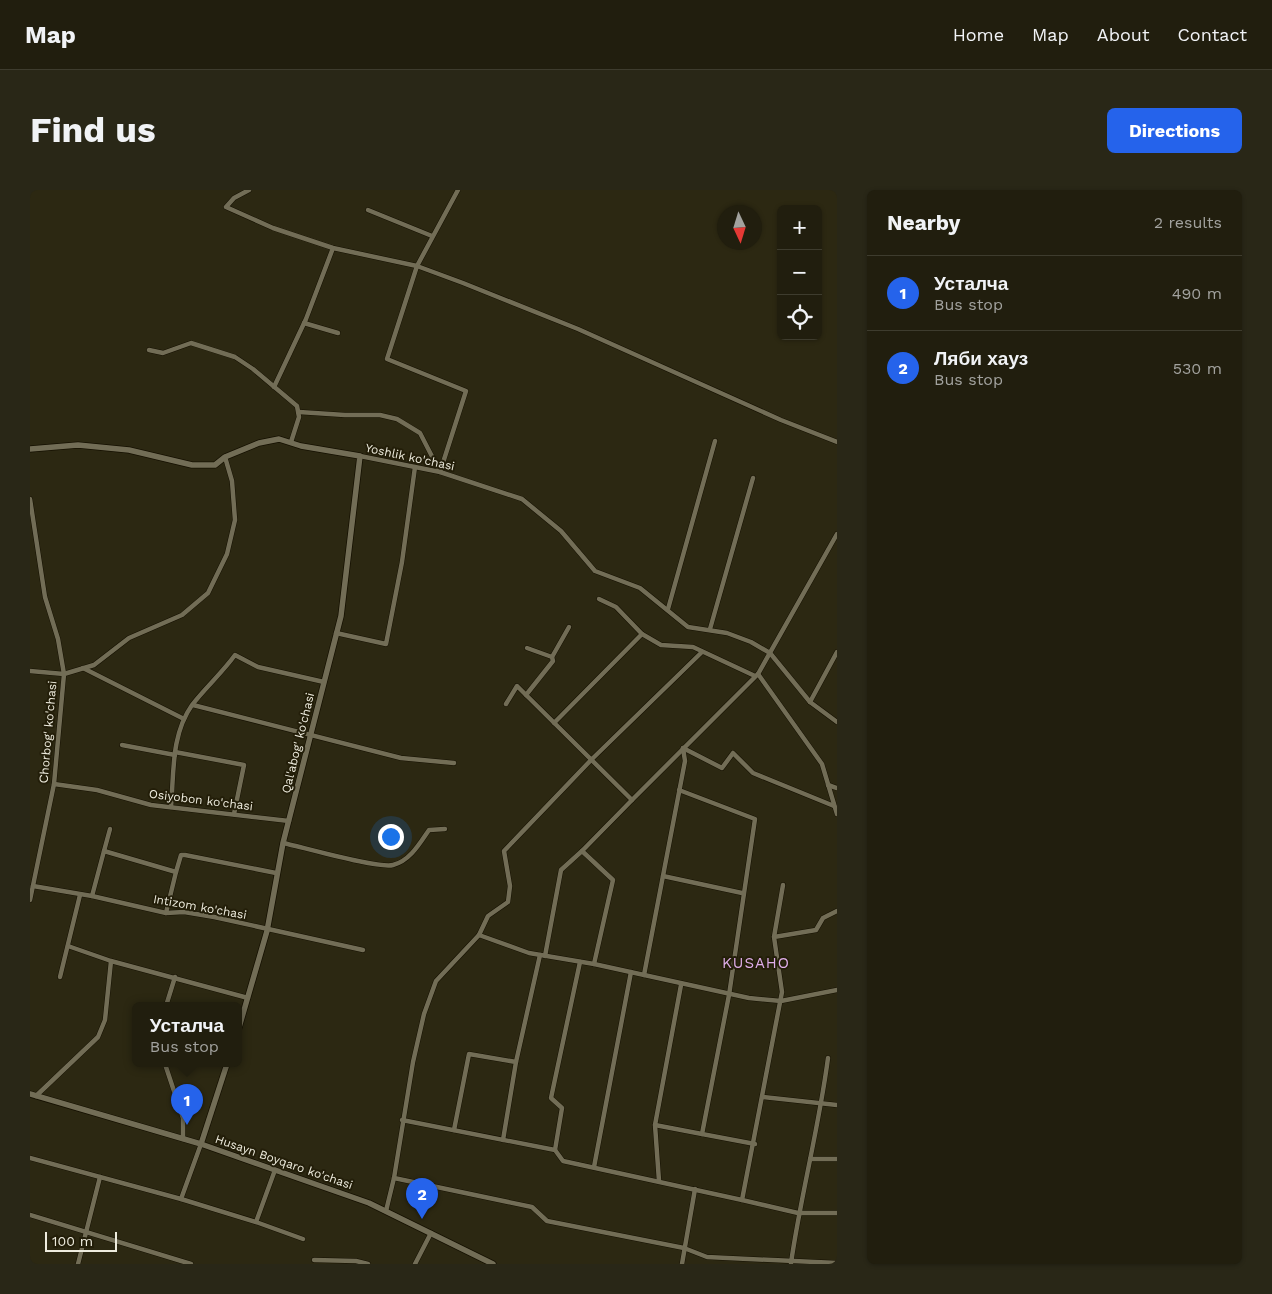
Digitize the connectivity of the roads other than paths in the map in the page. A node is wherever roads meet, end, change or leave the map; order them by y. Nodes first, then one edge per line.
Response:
1 (249, 190) edge
2 (458, 190) edge
3 (368, 210) dead end
4 (432, 236) junction
5 (333, 248) junction
6 (417, 266) junction
7 (304, 323) junction
8 (338, 333) dead end
9 (149, 350) dead end
10 (274, 387) junction
11 (299, 412) junction
12 (715, 441) dead end
13 (291, 442) junction
14 (837, 442) edge
15 (30, 449) edge
16 (360, 456) junction
17 (225, 457) junction
18 (415, 467) junction
19 (440, 472) junction
20 (753, 478) dead end
21 (30, 499) edge
22 (837, 534) edge
23 (599, 599) dead end
24 (668, 609) junction
25 (569, 627) dead end
26 (710, 629) junction
27 (336, 633) junction
28 (642, 634) junction
29 (527, 648) dead end
30 (702, 652) junction
31 (837, 652) edge
32 (770, 653) junction
33 (552, 657) junction
34 (83, 668) junction
35 (30, 671) edge
36 (64, 674) junction
37 (756, 675) junction
38 (324, 682) junction
39 (526, 695) junction
40 (810, 702) junction
41 (506, 704) dead end
42 (193, 705) junction
43 (184, 719) junction
44 (837, 722) edge
45 (554, 723) junction
46 (309, 736) junction
47 (122, 745) dead end
48 (683, 748) junction
49 (175, 753) junction
50 (591, 760) junction
51 (454, 764) dead end
52 (54, 784) junction
53 (828, 785) junction
54 (837, 788) edge
55 (679, 790) junction
56 (632, 800) junction
57 (834, 806) junction
58 (171, 807) junction
59 (234, 814) junction
60 (837, 814) edge
61 (289, 821) junction
62 (110, 829) dead end
63 (445, 829) dead end
64 (283, 843) junction
65 (104, 851) junction
66 (582, 851) junction
67 (176, 872) junction
68 (276, 873) junction
69 (663, 876) junction
70 (783, 885) dead end
71 (33, 886) junction
72 (742, 893) junction
73 (80, 895) junction
74 (30, 896) edge
75 (92, 896) junction
76 (837, 911) edge
77 (166, 913) junction
78 (267, 931) junction
79 (479, 935) junction
80 (774, 936) junction
81 (68, 946) junction
82 (363, 950) dead end
83 (543, 956) junction
84 (111, 960) junction
85 (580, 962) junction
86 (594, 964) junction
87 (631, 972) junction
88 (644, 975) junction
89 (60, 977) dead end
90 (175, 977) junction
91 (681, 985) junction
92 (837, 990) edge
93 (729, 995) junction
94 (248, 998) junction
95 (781, 1001) junction
96 (167, 1002) edge
97 (242, 1018) edge
98 (828, 1058) dead end
99 (516, 1062) junction
100 (167, 1067) edge
101 (226, 1067) edge
102 (33, 1095) edge
103 (762, 1098) junction
104 (822, 1105) junction
105 (837, 1105) edge
106 (402, 1120) junction
107 (655, 1125) junction
108 (454, 1130) junction
109 (702, 1134) junction
110 (183, 1139) junction
111 (503, 1140) junction
112 (201, 1144) junction
113 (755, 1144) junction
114 (555, 1150) junction
115 (30, 1158) edge
116 (810, 1159) junction
117 (837, 1159) edge
118 (594, 1167) junction
119 (275, 1170) junction
120 (100, 1177) junction
121 (394, 1178) junction
122 (659, 1181) junction
123 (695, 1189) junction
124 (181, 1199) junction
125 (742, 1200) junction
126 (386, 1211) junction
127 (798, 1213) junction
128 (837, 1213) edge
129 (30, 1216) edge
130 (256, 1222) junction
131 (87, 1232) junction
132 (431, 1233) junction
133 (303, 1239) dead end
134 (684, 1248) junction
135 (314, 1260) dead end
136 (791, 1262) edge
137 (837, 1263) edge
138 (78, 1264) edge
139 (190, 1264) edge
140 (368, 1264) edge
141 (415, 1264) edge
142 (493, 1264) edge
143 (682, 1264) edge

1 - 5 street
2 - 4 street
3 - 4 street
4 - 6 street
5 - 6 street
5 - 7 street
6 - 14 street
6 - 19 street
7 - 8 street
7 - 10 street
9 - 10 street
10 - 11 street
11 - 13 street
11 - 19 street
12 - 24 street
13 - 16 street, Yoshlik ko'chasi
13 - 17 street, Yoshlik ko'chasi
15 - 17 street, Yoshlik ko'chasi
16 - 18 street, Yoshlik ko'chasi
16 - 27 street, Qal'abog' ko'chasi
17 - 34 street, Сhorbog' ko'chasi
18 - 19 street, Yoshlik ko'chasi
18 - 27 street
19 - 24 street, Yoshlik ko'chasi
20 - 26 street
21 - 36 street
22 - 32 street
23 - 28 street
24 - 26 street, Yoshlik ko'chasi
25 - 33 street
26 - 32 street, Yoshlik ko'chasi
27 - 38 street, Qal'abog' ko'chasi
28 - 30 street
28 - 45 street
29 - 33 street
30 - 37 street
30 - 50 street
31 - 40 street
32 - 37 street
32 - 40 street
33 - 39 street
34 - 36 street, Сhorbog' ko'chasi
34 - 43 street
35 - 36 street
36 - 52 street, Сhorbog' ko'chasi
37 - 48 street
37 - 53 street
38 - 42 street
38 - 46 street, Qal'abog' ko'chasi
39 - 41 street
39 - 45 street
40 - 44 street
42 - 43 street
42 - 46 street
43 - 49 street
45 - 50 street
46 - 51 street
46 - 61 street, Qal'abog' ko'chasi
47 - 49 street
48 - 55 street
48 - 56 street
48 - 57 street
49 - 58 street
49 - 59 street
50 - 56 street
50 - 79 street
52 - 58 street, Osiyobon ko'chasi
52 - 71 street, Сhorbog' ko'chasi
53 - 54 street
53 - 57 street
55 - 69 street
55 - 72 street
56 - 66 street
57 - 60 street
58 - 59 street, Osiyobon ko'chasi
59 - 61 street, Osiyobon ko'chasi
61 - 64 street, Qal'abog' ko'chasi
62 - 65 street
63 - 64 street
64 - 68 street, Qal'abog' ko'chasi
65 - 67 street
65 - 75 street
66 - 83 street
66 - 86 street
67 - 68 street
67 - 77 street
68 - 78 street, Qal'abog' ko'chasi
69 - 72 street
69 - 88 street
70 - 80 street
71 - 73 street, Intizom ko'chasi
71 - 74 street, Сhorbog' ko'chasi
72 - 93 street
73 - 75 street, Intizom ko'chasi
73 - 81 street
75 - 77 street, Intizom ko'chasi
76 - 80 street
77 - 78 street, Intizom ko'chasi
78 - 82 street, Intizom ko'chasi
78 - 94 street, Qal'abog' ko'chasi
79 - 83 street
79 - 106 street
80 - 95 street
81 - 84 street
81 - 89 street
83 - 85 street
83 - 99 street
84 - 90 street
84 - 102 street
85 - 86 street
85 - 114 street
86 - 87 street
87 - 88 street
87 - 118 street
88 - 91 street
90 - 94 street
90 - 96 street
91 - 93 street
91 - 107 street
92 - 95 street
93 - 95 street
93 - 109 street
94 - 97 street, Qal'abog' ko'chasi
95 - 103 street
98 - 104 street
99 - 108 street
99 - 111 street
100 - 110 street
101 - 112 street
102 - 110 street, Husayn Boyqaro ko'chasi
103 - 104 street
103 - 113 street
104 - 105 street
104 - 116 street
106 - 108 street
106 - 121 street
107 - 109 street
107 - 122 street
108 - 111 street
109 - 113 street
110 - 112 street, Husayn Boyqaro ko'chasi
111 - 114 street
112 - 119 street, Husayn Boyqaro ko'chasi
112 - 124 street
113 - 125 street
114 - 118 street
115 - 120 street
116 - 117 street
116 - 127 street
118 - 122 street
119 - 126 street, Husayn Boyqaro ko'chasi
119 - 130 street
120 - 124 street
120 - 131 street
121 - 126 street
121 - 134 street
122 - 123 street
123 - 125 street
123 - 134 street
124 - 130 street
125 - 127 street
126 - 132 street, Husayn Boyqaro ko'chasi
127 - 128 street
127 - 136 street
129 - 131 street
130 - 133 street
131 - 138 street
131 - 139 street
132 - 141 street
132 - 142 street, Husayn Boyqaro ko'chasi
134 - 136 street
134 - 143 street
135 - 140 street
136 - 137 street

